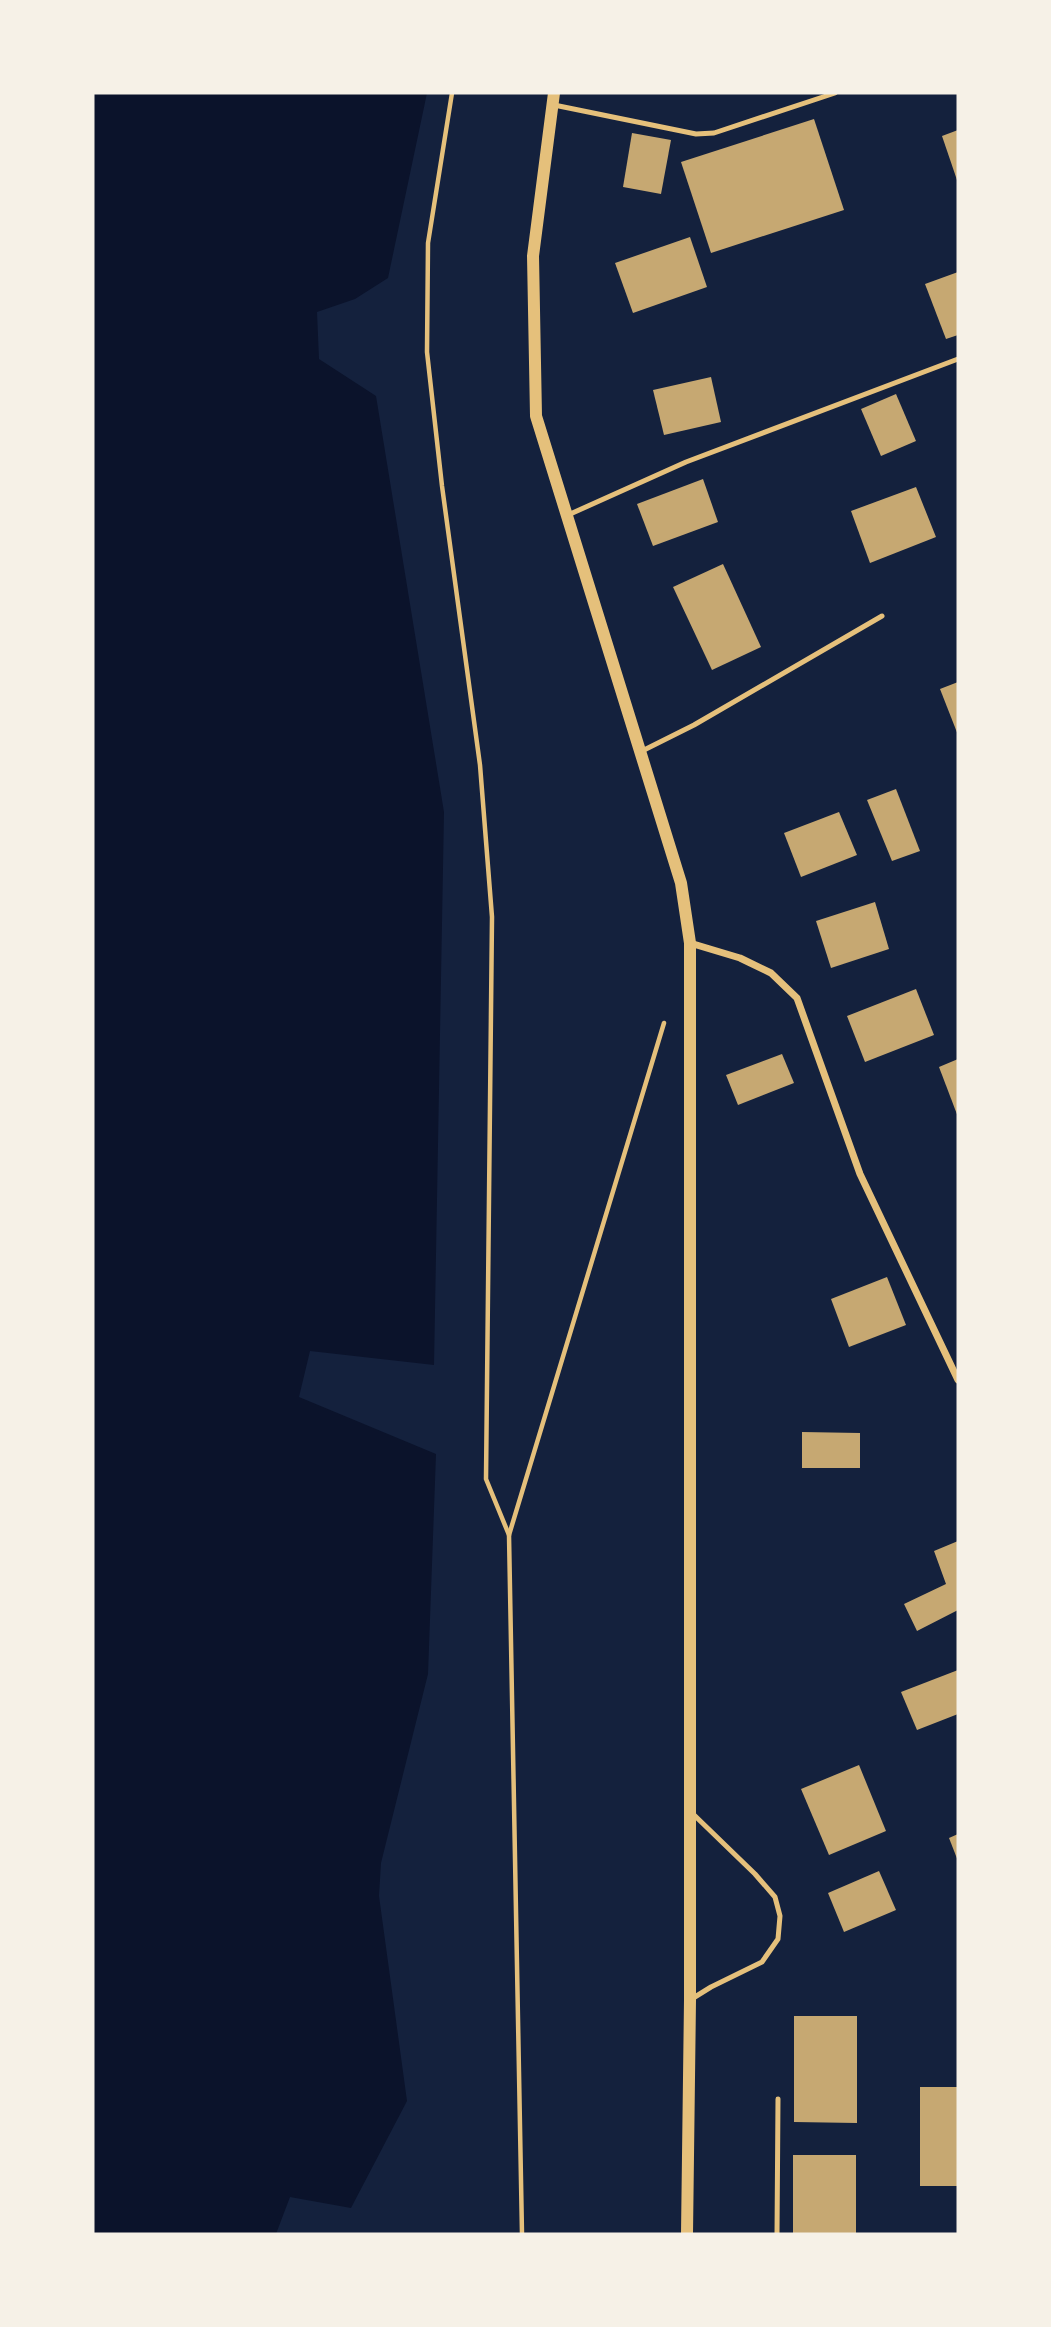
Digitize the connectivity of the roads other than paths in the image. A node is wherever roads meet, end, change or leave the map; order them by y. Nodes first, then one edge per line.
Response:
1 (835, 93) edge
2 (553, 99) edge
3 (958, 359) edge
4 (567, 515) junction
5 (882, 616) dead end
6 (640, 752) junction
7 (690, 943) junction
8 (958, 1380) edge
9 (689, 1810) junction
10 (690, 2000) junction
11 (778, 2099) dead end
12 (687, 2234) edge
13 (777, 2234) edge

1 - 2 lane
2 - 4 street
3 - 4 lane
4 - 6 street
5 - 6 lane
6 - 7 street
7 - 8 street
7 - 9 street
9 - 10 street
9 - 10 lane
10 - 12 street
11 - 13 lane

